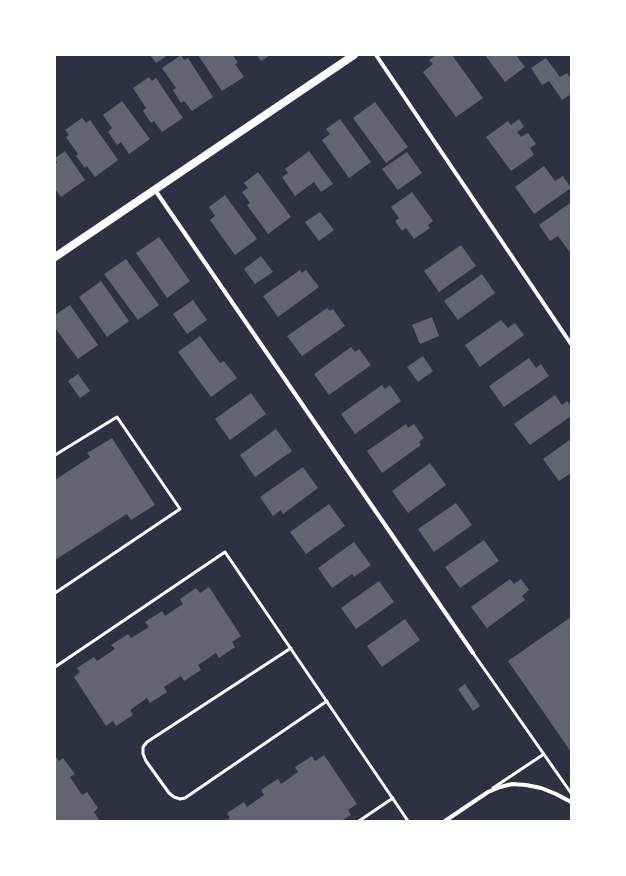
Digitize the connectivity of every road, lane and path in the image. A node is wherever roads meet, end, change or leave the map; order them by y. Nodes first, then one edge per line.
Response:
1 (354, 55) edge
2 (376, 55) edge
3 (155, 190) junction
4 (55, 257) edge
5 (571, 344) edge
6 (55, 455) edge
7 (55, 593) edge
8 (291, 648) junction
9 (474, 653) joint
10 (55, 667) edge
11 (327, 701) junction
12 (544, 754) junction
13 (571, 793) edge
14 (482, 796) junction
15 (393, 798) junction
16 (571, 802) edge
17 (359, 821) edge
18 (408, 821) edge
19 (445, 821) edge

1 - 3 main road
2 - 5 street
3 - 4 main road
3 - 9 street
6 - 7 lane
8 - 10 lane
8 - 11 lane
8 - 11 lane
9 - 12 lane
11 - 15 lane
12 - 13 lane
12 - 14 lane
14 - 16 street
14 - 19 street
15 - 17 lane
15 - 18 lane

